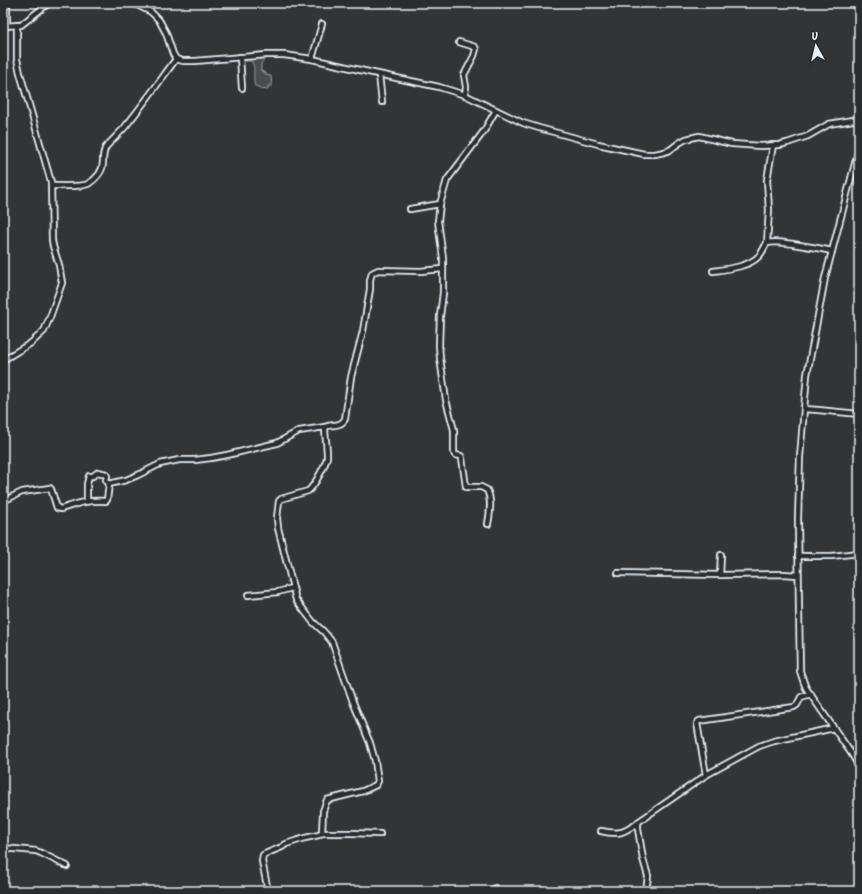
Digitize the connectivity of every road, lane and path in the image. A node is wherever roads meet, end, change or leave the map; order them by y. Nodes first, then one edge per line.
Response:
1 (7, 3) edge
2 (50, 3) edge
3 (133, 3) edge
4 (144, 6) edge
5 (322, 24) dead end
6 (16, 25) junction
7 (5, 26) edge
8 (459, 42) dead end
9 (240, 57) junction
10 (176, 59) junction
11 (312, 59) junction
12 (379, 75) junction
13 (242, 88) dead end
14 (465, 95) junction
15 (382, 102) dead end
16 (496, 110) junction
17 (859, 119) edge
18 (773, 145) junction
19 (859, 148) edge
20 (52, 186) junction
21 (440, 204) junction
22 (410, 209) dead end
23 (767, 243) junction
24 (832, 251) junction
25 (443, 269) junction
26 (713, 271) dead end
27 (3, 360) edge
28 (804, 409) junction
29 (859, 414) edge
30 (325, 427) junction
31 (109, 484) junction
32 (3, 501) edge
33 (87, 501) junction
34 (488, 524) dead end
35 (859, 553) edge
36 (721, 555) dead end
37 (798, 556) junction
38 (618, 573) dead end
39 (720, 575) junction
40 (798, 575) junction
41 (292, 588) junction
42 (248, 595) dead end
43 (811, 694) junction
44 (834, 728) junction
45 (859, 767) edge
46 (706, 775) junction
47 (638, 824) junction
48 (602, 831) dead end
49 (322, 833) junction
50 (380, 834) dead end
51 (3, 848) edge
52 (67, 866) dead end
53 (268, 891) edge
54 (646, 891) edge

1 - 7 street
2 - 6 street
3 - 4 street
4 - 10 street
5 - 11 street
6 - 7 street
6 - 20 street
8 - 14 street
9 - 10 street
9 - 11 street
9 - 13 street
10 - 20 street
11 - 12 street
12 - 14 street
12 - 15 street
14 - 16 street
16 - 18 street
16 - 21 street
17 - 18 street
18 - 23 street
19 - 24 street
20 - 27 street
21 - 22 street
21 - 25 street
23 - 24 street
23 - 26 street
24 - 28 street
25 - 30 street
25 - 34 street
28 - 29 street
28 - 37 street
30 - 31 street
30 - 41 street
31 - 33 street
31 - 33 street
32 - 33 street
35 - 37 street
36 - 39 street
37 - 40 street
38 - 39 street
39 - 40 street
40 - 43 street
41 - 42 street
41 - 49 street
43 - 44 street
43 - 46 street
44 - 45 street
44 - 46 street
46 - 47 street
47 - 48 street
47 - 54 street
49 - 50 street
49 - 53 street
51 - 52 street

